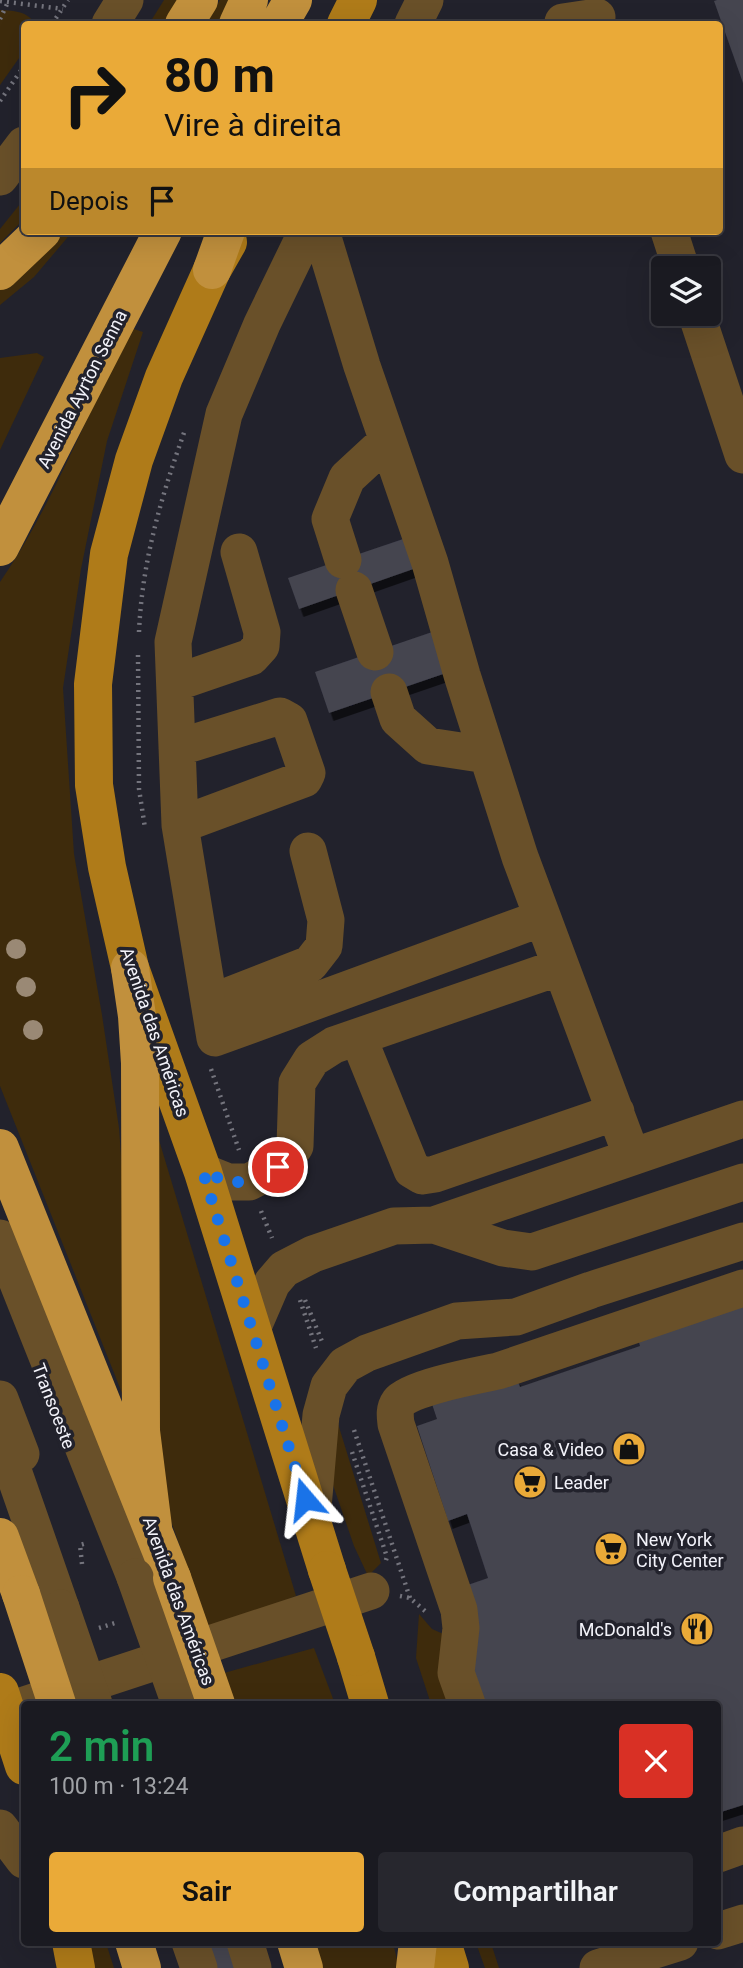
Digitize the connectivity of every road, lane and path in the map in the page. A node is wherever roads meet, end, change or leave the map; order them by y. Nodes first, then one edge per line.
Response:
1 (9, 0) edge
2 (68, 0) edge
3 (125, 0) edge
4 (199, 0) edge
5 (248, 0) edge
6 (293, 0) edge
7 (310, 0) edge
8 (358, 0) edge
9 (425, 0) edge
10 (0, 1) edge
11 (63, 9) junction
12 (0, 19) edge
13 (54, 21) edge
14 (112, 21) edge
15 (186, 21) edge
16 (239, 21) edge
17 (281, 21) edge
18 (302, 21) edge
19 (348, 21) edge
20 (414, 21) edge
21 (21, 70) edge
22 (0, 101) edge
23 (21, 149) edge
24 (0, 177) edge
25 (38, 235) edge
26 (225, 235) edge
27 (232, 235) edge
28 (305, 235) edge
29 (322, 235) edge
30 (670, 235) edge
31 (157, 239) edge
32 (677, 256) edge
33 (212, 270) junction
34 (0, 271) edge
35 (700, 326) edge
36 (387, 441) junction
37 (743, 455) edge
38 (0, 547) edge
39 (239, 552) dead end
40 (375, 652) dead end
41 (175, 683) junction
42 (389, 692) dead end
43 (177, 748) junction
44 (487, 755) junction
45 (180, 825) junction
46 (308, 851) dead end
47 (542, 918) junction
48 (560, 967) junction
49 (130, 968) junction
50 (210, 1003) junction
51 (358, 1037) junction
52 (615, 1112) junction
53 (743, 1119) edge
54 (0, 1148) edge
55 (632, 1157) junction
56 (203, 1172) junction
57 (743, 1182) edge
58 (434, 1225) junction
59 (743, 1241) edge
60 (6, 1252) edge
61 (743, 1288) edge
62 (305, 1300) dead end
63 (302, 1306) dead end
64 (253, 1327) junction
65 (327, 1354) dead end
66 (320, 1358) dead end
67 (0, 1399) edge
68 (349, 1417) dead end
69 (0, 1433) edge
70 (348, 1440) dead end
71 (312, 1523) junction
72 (121, 1535) junction
73 (0, 1537) edge
74 (46, 1560) junction
75 (83, 1570) dead end
76 (154, 1577) junction
77 (371, 1591) joint
78 (424, 1610) dead end
79 (75, 1620) junction
80 (120, 1621) dead end
81 (0, 1692) edge
82 (37, 1701) edge
83 (56, 1701) edge
84 (93, 1701) edge
85 (179, 1701) edge
86 (215, 1701) edge
87 (369, 1701) edge
88 (466, 1701) edge
89 (21, 1706) edge
90 (0, 1710) edge
91 (21, 1757) edge
92 (0, 1828) edge
93 (743, 1845) edge
94 (721, 1853) edge
95 (21, 1856) edge
96 (743, 1923) edge
97 (721, 1930) edge
98 (135, 1946) edge
99 (180, 1946) edge
100 (191, 1946) edge
101 (246, 1946) edge
102 (256, 1946) edge
103 (297, 1946) edge
104 (418, 1946) edge
105 (443, 1946) edge
106 (667, 1946) edge
107 (142, 1968) edge
108 (187, 1968) edge
109 (199, 1968) edge
110 (253, 1968) edge
111 (263, 1968) edge
112 (304, 1968) edge
113 (415, 1968) edge
114 (450, 1968) edge
115 (598, 1968) edge

1 - 12 path, bridge
2 - 11 path
3 - 14 street
4 - 15 highway
5 - 16 highway
6 - 17 highway
7 - 18 highway
8 - 19 main road
9 - 20 street
10 - 11 path
11 - 13 path
21 - 22 path
23 - 24 street
25 - 34 highway
26 - 33 highway
27 - 33 main road, Avenida das Américas
28 - 41 street
29 - 36 street
30 - 32 street
31 - 38 highway, Avenida Ayrton Senna
33 - 49 main road, Avenida das Américas
35 - 37 street
36 - 40 street
36 - 44 street
39 - 41 street
41 - 43 street
42 - 44 street
43 - 45 street
43 - 45 street
44 - 47 street
45 - 50 street
46 - 50 street
47 - 48 street
47 - 50 street
48 - 51 street
48 - 52 street
49 - 56 main road, Avenida das Américas
49 - 72 highway
51 - 52 street
51 - 56 street
52 - 55 street
53 - 55 street
54 - 72 highway, Avenida das Américas
55 - 58 street
56 - 64 main road, Avenida das Américas
57 - 58 street
58 - 64 street
59 - 71 street
60 - 72 street, Transoeste
61 - 88 street
62 - 65 path
63 - 66 path
64 - 71 main road, Avenida das Américas
67 - 74 street
68 - 78 path
69 - 74 street
70 - 77 path
71 - 87 main road, Avenida das Américas, bridge
72 - 75 path
72 - 76 highway, Avenida das Américas
73 - 83 highway, bridge
74 - 79 street
76 - 85 street, bridge
76 - 86 highway, Avenida das Américas, bridge
77 - 82 street
79 - 80 path
79 - 84 street, bridge
81 - 91 main road, bridge
89 - 90 street
92 - 95 street
93 - 94 street
96 - 97 street
98 - 107 highway
99 - 108 street
100 - 109 street
101 - 110 street
102 - 111 street
103 - 112 highway
104 - 113 highway
105 - 114 main road
106 - 115 street

